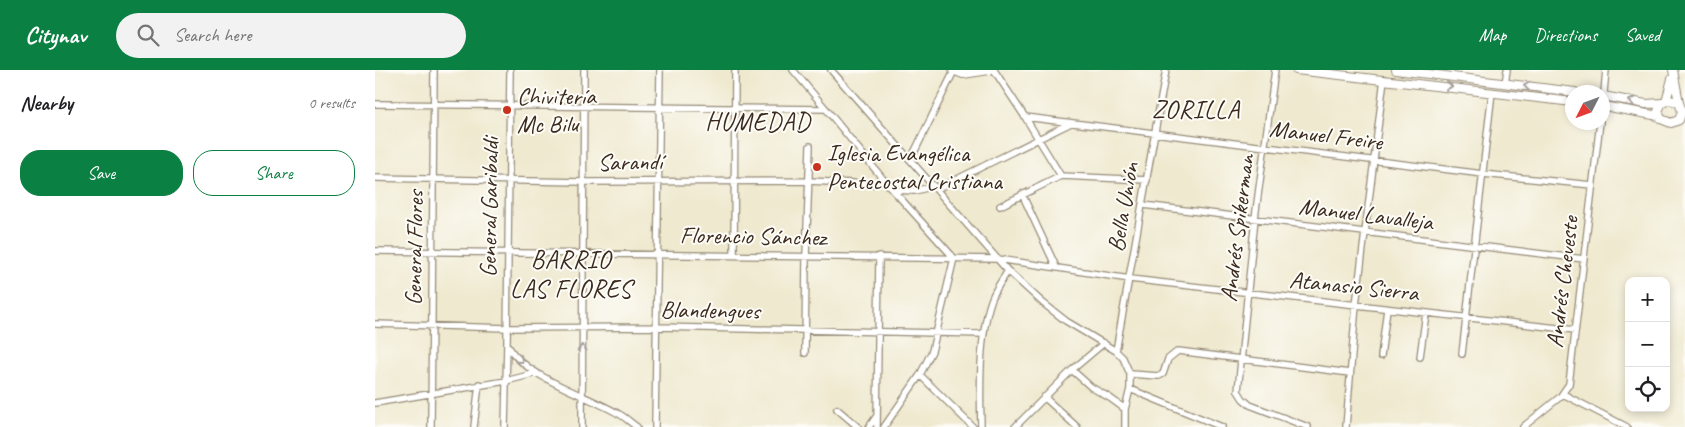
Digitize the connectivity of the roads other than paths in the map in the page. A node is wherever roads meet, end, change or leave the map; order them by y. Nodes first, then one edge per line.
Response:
1 (434, 70) edge
2 (510, 70) edge
3 (584, 70) edge
4 (660, 70) edge
5 (735, 70) edge
6 (793, 70) edge
7 (831, 70) edge
8 (989, 70) edge
9 (994, 70) edge
10 (1166, 70) edge
11 (1275, 70) edge
12 (1296, 70) edge
13 (1396, 70) edge
14 (1507, 70) edge
15 (1606, 70) edge
16 (953, 71) edge
17 (1673, 72) edge
18 (1384, 79) junction
19 (1505, 84) junction
20 (1604, 85) edge
21 (1565, 91) edge
22 (1493, 92) junction
23 (1610, 97) edge
24 (1565, 101) edge
25 (1664, 102) junction
26 (375, 104) edge
27 (434, 105) junction
28 (509, 105) junction
29 (584, 106) junction
30 (1610, 106) edge
31 (1682, 106) edge
32 (659, 107) junction
33 (735, 108) junction
34 (827, 109) junction
35 (1659, 116) junction
36 (1025, 117) junction
37 (1682, 119) edge
38 (1069, 124) junction
39 (1599, 130) edge
40 (1156, 133) junction
41 (1039, 139) junction
42 (810, 146) dead end
43 (1265, 146) junction
44 (911, 159) junction
45 (1374, 159) junction
46 (1483, 174) junction
47 (1061, 176) junction
48 (375, 178) edge
49 (434, 179) junction
50 (509, 179) junction
51 (883, 179) junction
52 (658, 180) junction
53 (1147, 180) junction
54 (734, 181) junction
55 (808, 181) junction
56 (583, 182) junction
57 (1592, 185) junction
58 (936, 187) junction
59 (895, 190) junction
60 (1022, 194) junction
61 (1143, 205) junction
62 (1000, 206) dead end
63 (1255, 218) junction
64 (1365, 233) junction
65 (1475, 247) junction
66 (375, 252) edge
67 (432, 252) junction
68 (507, 254) junction
69 (583, 254) junction
70 (658, 254) junction
71 (734, 255) junction
72 (806, 256) junction
73 (879, 256) junction
74 (954, 258) junction
75 (998, 259) junction
76 (1584, 259) junction
77 (1056, 267) junction
78 (1008, 271) junction
79 (1130, 279) junction
80 (1247, 293) junction
81 (1357, 305) junction
82 (1387, 309) junction
83 (1426, 313) junction
84 (1467, 318) junction
85 (375, 324) edge
86 (431, 326) junction
87 (657, 327) junction
88 (507, 328) junction
89 (582, 328) junction
90 (1575, 330) junction
91 (806, 331) junction
92 (877, 332) junction
93 (936, 333) junction
94 (984, 334) junction
95 (507, 344) junction
96 (1104, 344) junction
97 (1116, 350) junction
98 (805, 353) dead end
99 (1462, 354) dead end
100 (1381, 356) dead end
101 (1420, 357) dead end
102 (1241, 359) junction
103 (1072, 370) junction
104 (537, 373) junction
105 (1350, 373) junction
106 (1129, 374) junction
107 (920, 375) junction
108 (506, 381) junction
109 (479, 384) junction
110 (1130, 389) junction
111 (431, 393) junction
112 (1563, 394) junction
113 (583, 396) junction
114 (1044, 396) junction
115 (375, 403) edge
116 (837, 409) dead end
117 (1125, 410) junction
118 (876, 417) junction
119 (431, 427) edge
120 (474, 427) edge
121 (505, 427) edge
122 (583, 427) edge
123 (637, 427) edge
124 (655, 427) edge
125 (858, 427) edge
126 (869, 427) edge
127 (877, 427) edge
128 (884, 427) edge
129 (973, 427) edge
130 (981, 427) edge
131 (1015, 427) edge
132 (1077, 427) edge
133 (1125, 427) edge
134 (1222, 427) edge
135 (1308, 427) edge
136 (1346, 427) edge
137 (1523, 427) edge
138 (1627, 427) edge

1 - 27 street, General Flores
2 - 28 street, General Garibaldi
3 - 29 street
4 - 32 street
5 - 33 street
6 - 34 street
7 - 44 street
8 - 16 main road
9 - 36 street
10 - 40 street, Bella Unión
11 - 43 street, Andrés Spikerman
12 - 18 main road
13 - 19 main road
14 - 19 street
15 - 20 street
16 - 44 street
17 - 25 main road
17 - 31 main road
18 -> 22 main road
18 - 45 street
21 -> 19 main road
22 - 24 main road
22 - 46 street
25 -> 23 main road
25 - 31 main road
25 - 35 main road
26 - 27 street
27 - 28 street
27 - 49 street, General Flores
28 - 29 street
28 - 50 street, General Garibaldi
29 - 32 street
29 - 56 street
30 - 35 main road
31 - 37 main road
32 - 33 street
32 - 52 street
33 - 34 street
33 - 54 street
34 - 51 street
35 - 37 main road
36 - 38 street, Manuel Freire
36 - 41 street
38 - 40 street, Manuel Freire
38 - 41 street
39 - 57 street, Andrés Cheveste
40 - 43 street, Manuel Freire
40 - 53 street, Bella Unión
41 - 47 street
41 - 58 street
42 - 55 street
43 - 45 street, Manuel Freire
43 - 63 street, Andrés Spikerman
44 - 58 street
45 - 46 street, Manuel Freire
45 - 64 street
46 - 57 street, Manuel Freire
46 - 65 street
47 - 53 street
47 - 60 street
48 - 49 street, Sarandí
49 - 50 street, Sarandí
49 - 67 street, General Flores
50 - 56 street, Sarandí
50 - 68 street, General Garibaldi
51 - 55 street, Sarandí
51 - 59 street
52 - 54 street, Sarandí
52 - 56 street, Sarandí
52 - 70 street
53 - 61 street, Bella Unión
54 - 55 street, Sarandí
54 - 71 street
55 - 72 street
56 - 69 street
57 - 76 street, Andrés Cheveste
58 - 59 street
58 - 75 street
59 - 74 street
60 - 62 street
60 - 77 street
61 - 63 street, Manuel Lavalleja
61 - 79 street, Bella Unión
63 - 64 street, Manuel Lavalleja
63 - 80 street, Andrés Spikerman
64 - 65 street, Manuel Lavalleja
64 - 81 street
65 - 76 street, Manuel Lavalleja
65 - 84 street
66 - 67 street, Florencio Sánchez
67 - 68 street, Florencio Sánchez
67 - 86 street, General Flores
68 - 69 street, Florencio Sánchez
68 - 88 street, General Garibaldi
69 - 70 street, Florencio Sánchez
69 - 89 street
70 - 71 street, Florencio Sánchez
70 - 87 street
71 - 72 street, Florencio Sánchez
72 - 73 street, Florencio Sánchez
72 - 91 street
73 - 74 street, Florencio Sánchez
73 - 92 street
74 - 75 street, Florencio Sánchez
74 - 93 street
75 - 77 street, Florencio Sánchez
75 - 78 street
76 - 90 street, Andrés Cheveste
77 - 79 street, Florencio Sánchez
78 - 94 street
78 - 96 street
79 - 80 street, Atanasio Sierra
79 - 97 street, Bella Unión
80 - 81 street, Atanasio Sierra
80 - 102 street, Andrés Spikerman
81 - 82 street, Atanasio Sierra
81 - 105 street
82 - 83 street, Atanasio Sierra
82 - 100 street
83 - 84 street, Atanasio Sierra
83 - 101 street
84 - 90 street, Atanasio Sierra
84 - 99 street
85 - 86 street, Blandengues
86 - 88 street, Blandengues
86 - 111 street, General Flores
87 - 89 street, Blandengues
87 - 91 street, Blandengues
87 - 124 street
88 - 89 street, Blandengues
88 - 95 street, General Garibaldi
113 -> 89 street
90 - 112 street, Andrés Cheveste
91 - 92 street, Blandengues
91 - 98 street
92 - 93 street, Blandengues
92 - 118 street
93 - 94 street, Blandengues
93 - 107 street
94 - 130 street
95 -> 104 street
95 - 108 street, General Garibaldi
96 - 97 street
96 - 103 street
97 - 106 street
102 - 105 street
102 - 106 street
102 - 135 street, Andrés Spikerman
103 - 114 street
103 - 117 street
104 - 108 street
104 - 113 street
105 - 136 street
106 - 110 street
107 - 128 street
107 - 129 street
108 - 109 street
108 - 121 street, General Garibaldi
109 - 111 street
109 - 120 street
110 - 117 street
110 - 134 street
111 - 115 street
111 - 119 street, General Flores
112 - 137 street
112 - 138 street
113 - 122 street
113 - 123 street
114 - 131 street
114 - 132 street
116 - 125 street
117 - 133 street
118 - 126 street
118 - 127 street

